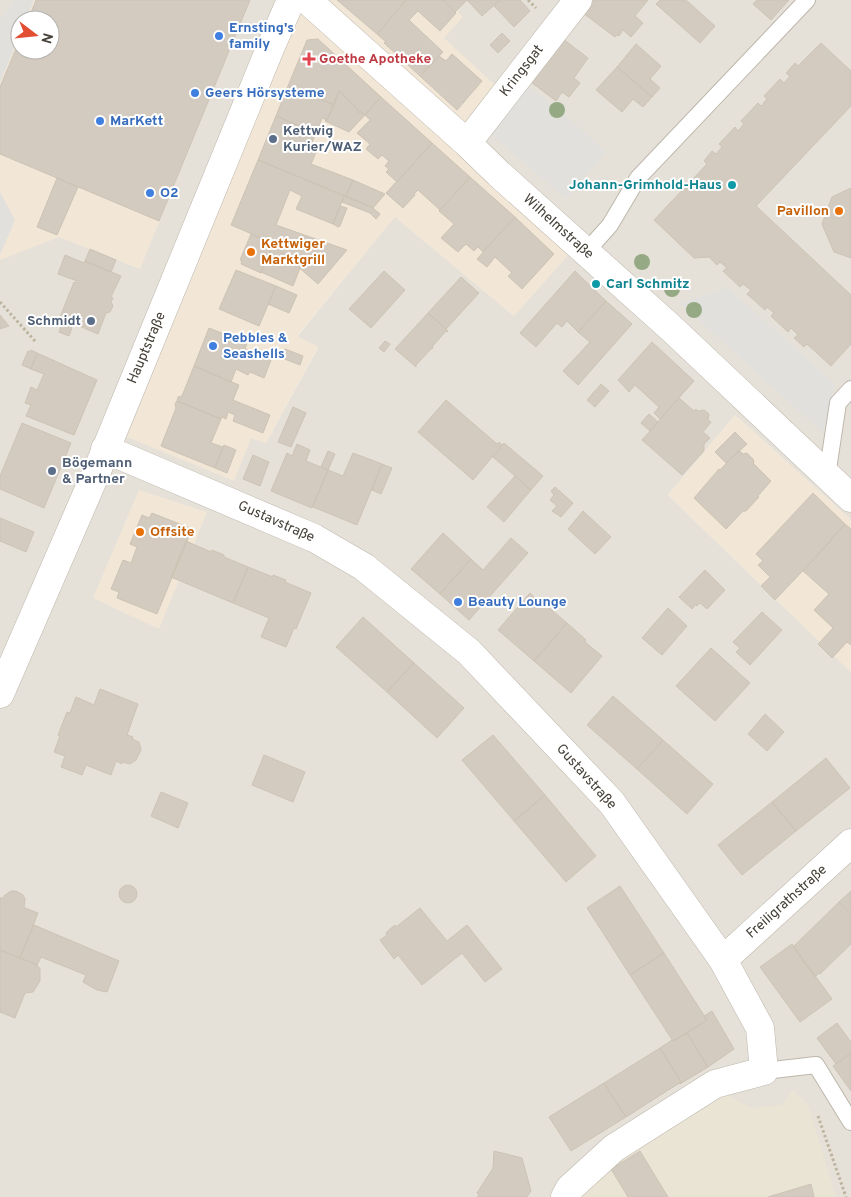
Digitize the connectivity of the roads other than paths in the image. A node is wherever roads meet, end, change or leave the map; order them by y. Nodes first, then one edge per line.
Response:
1 (291, 0) edge
2 (307, 0) edge
3 (578, 0) edge
4 (807, 0) edge
5 (467, 143) junction
6 (586, 252) junction
7 (851, 389) edge
8 (105, 449) junction
9 (827, 476) junction
10 (851, 498) edge
11 (0, 694) edge
12 (851, 843) edge
13 (723, 960) junction
14 (764, 1072) junction
15 (851, 1122) edge
16 (565, 1197) edge

1 - 8 street, Hauptstraße
2 - 5 street, Wilhelmstraße
3 - 5 street, Kringsgat
4 - 6 lane
5 - 6 street, Wilhelmstraße
6 - 9 street, Wilhelmstraße
7 - 9 lane
8 - 11 street, Hauptstraße
8 - 13 street, Gustavstraße
9 - 10 street, Wilhelmstraße
12 - 13 street, Freiligrathstraße
13 - 14 street, Gustavstraße
14 - 15 lane
14 - 16 street

